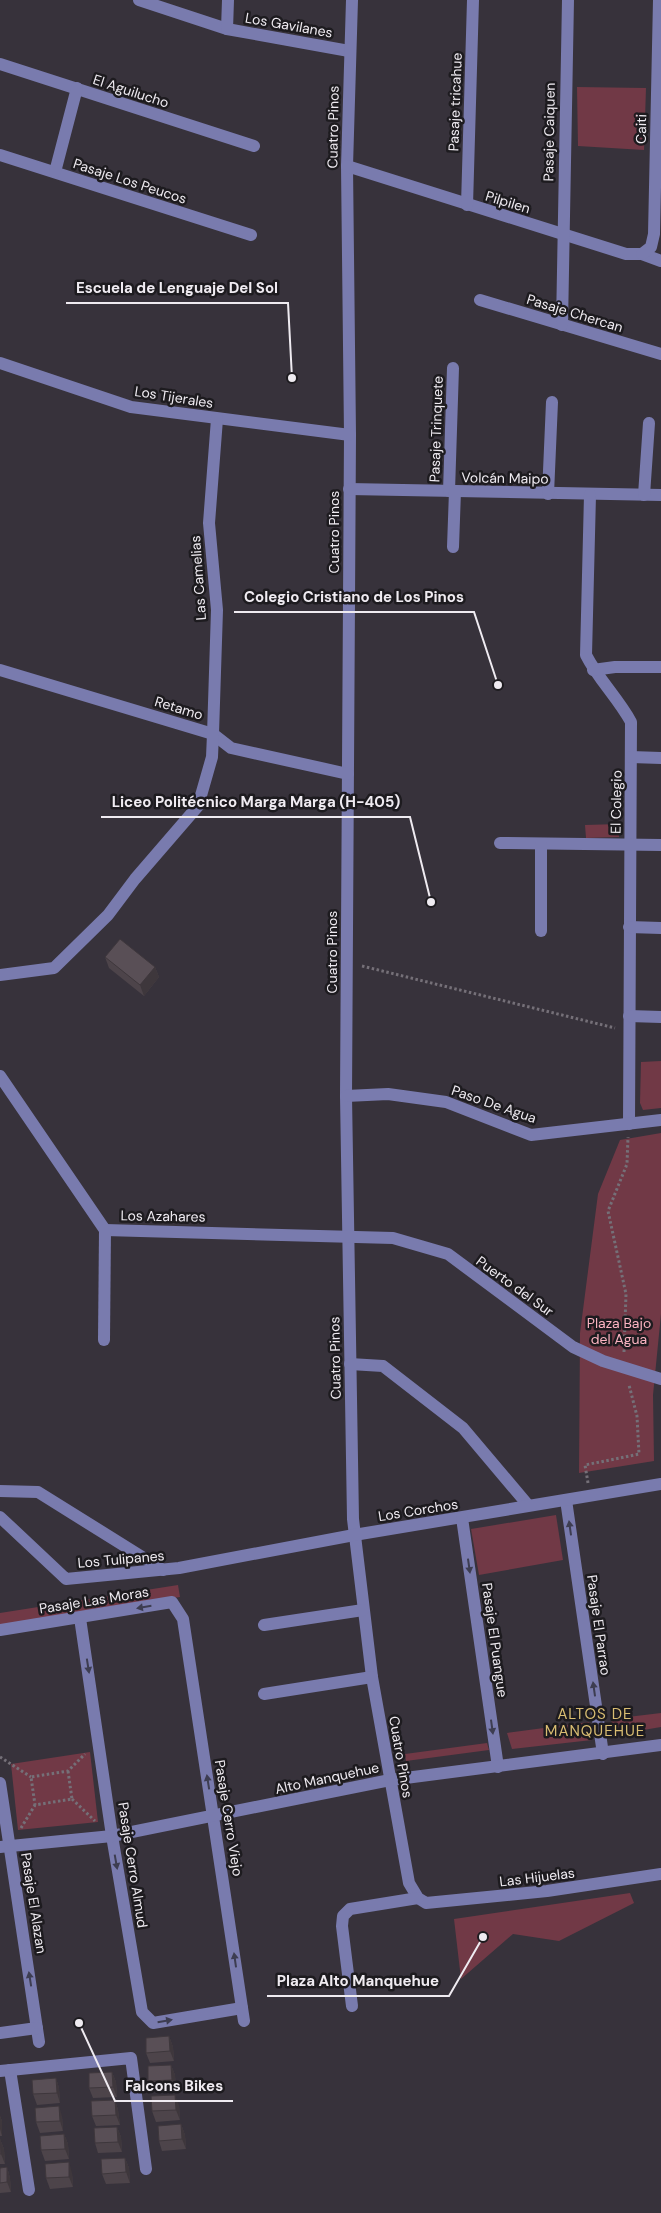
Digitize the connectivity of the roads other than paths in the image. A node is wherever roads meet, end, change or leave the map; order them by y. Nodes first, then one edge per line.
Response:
1 (138, 0) edge
2 (228, 0) edge
3 (352, 0) edge
4 (473, 0) edge
5 (568, 0) edge
6 (659, 0) edge
7 (227, 28) junction
8 (349, 51) junction
9 (0, 64) edge
10 (77, 88) junction
11 (254, 146) dead end
12 (0, 155) edge
13 (347, 166) junction
14 (55, 172) junction
15 (467, 205) junction
16 (562, 234) junction
17 (251, 235) dead end
18 (642, 254) junction
19 (661, 261) edge
20 (480, 300) dead end
21 (562, 325) junction
22 (661, 354) edge
23 (0, 363) edge
24 (453, 368) dead end
25 (552, 402) dead end
26 (217, 419) junction
27 (649, 423) dead end
28 (350, 435) junction
29 (349, 489) junction
30 (452, 491) junction
31 (548, 494) junction
32 (590, 495) junction
33 (644, 495) junction
34 (661, 495) edge
35 (453, 547) dead end
36 (661, 667) edge
37 (0, 670) edge
38 (594, 670) junction
39 (213, 734) junction
40 (631, 757) junction
41 (661, 758) edge
42 (348, 774) junction
43 (500, 843) dead end
44 (541, 844) junction
45 (630, 844) junction
46 (661, 845) edge
47 (629, 927) junction
48 (661, 928) edge
49 (541, 931) dead end
50 (0, 975) edge
51 (629, 1016) junction
52 (661, 1017) edge
53 (0, 1076) edge
54 (346, 1096) junction
55 (661, 1120) edge
56 (629, 1124) junction
57 (105, 1230) junction
58 (347, 1236) junction
59 (104, 1340) dead end
60 (350, 1364) junction
61 (661, 1379) edge
62 (661, 1484) edge
63 (0, 1491) edge
64 (566, 1500) junction
65 (528, 1506) junction
66 (0, 1517) edge
67 (462, 1518) junction
68 (354, 1536) junction
69 (179, 1568) joint
70 (163, 1570) junction
71 (363, 1610) junction
72 (80, 1618) junction
73 (183, 1619) joint
74 (264, 1625) dead end
75 (0, 1630) edge
76 (372, 1676) junction
77 (264, 1694) dead end
78 (661, 1745) edge
79 (604, 1754) junction
80 (498, 1767) junction
81 (390, 1780) junction
82 (0, 1783) edge
83 (214, 1817) junction
84 (112, 1836) junction
85 (5, 1846) edge
86 (661, 1874) edge
87 (418, 1898) junction
88 (352, 2006) dead end
89 (242, 2008) junction
90 (244, 2021) dead end
91 (37, 2028) junction
92 (0, 2033) edge
93 (39, 2042) dead end
94 (5, 2070) edge
95 (146, 2168) dead end
96 (29, 2190) dead end

1 - 7 street, Los Gavilanes
2 - 7 street
3 - 8 street, Cuatro Pinos
4 - 15 street, Pasaje tricahue
5 - 16 street, Pasaje Caiquen
6 - 18 street, Caiti
7 - 8 street, Los Gavilanes
8 - 13 street, Cuatro Pinos
9 - 10 street, El Aguilucho
10 - 11 street, El Aguilucho
10 - 14 street
12 - 14 street, Pasaje Los Peucos
13 - 15 street, Pilpilen
13 - 28 street, Cuatro Pinos
14 - 17 street, Pasaje Los Peucos
15 - 16 street, Pilpilen
16 - 18 street, Pilpilen
16 - 21 street, Pasaje Caiquen
18 - 19 street, Pilpilen
20 - 21 street, Pasaje Chercan
21 - 22 street, Pasaje Chercan
23 - 26 street, Los Tijerales
24 - 30 street, Pasaje Trinquete
25 - 31 street
26 - 28 street, Los Tijerales
26 - 39 street, Las Camelias
27 - 33 street
28 - 29 street, Cuatro Pinos
29 - 30 street, Volcán Maipo
29 - 42 street, Cuatro Pinos
30 - 31 street, Volcán Maipo
30 - 35 street, Pasaje Trinquete
31 - 32 street, Volcán Maipo
32 - 33 street, Volcán Maipo
32 - 38 street, El Colegio
33 - 34 street, Volcán Maipo
36 - 38 street
37 - 39 street, Retamo
38 - 40 street, El Colegio
39 - 42 street, Retamo
39 - 50 street, Las Camelias
40 - 41 street
40 - 45 street, El Colegio
42 - 54 street, Cuatro Pinos
43 - 44 street
44 - 45 street
44 - 49 street
45 - 46 street
45 - 47 street, El Colegio
47 - 48 street
47 - 51 street, El Colegio
51 - 52 street
51 - 56 street, El Colegio
53 - 57 street, Los Azahares
54 - 56 street, Paso De Agua
54 - 58 street, Cuatro Pinos
55 - 56 street, Paso De Agua
57 - 58 street, Los Azahares
57 - 59 street
58 - 60 street, Cuatro Pinos
58 - 61 street, Puerto del Sur
60 - 65 street
60 - 68 street, Cuatro Pinos
62 - 64 street, Los Corchos
63 - 70 street
64 - 65 street, Los Corchos
79 -> 64 street, Pasaje El Parrao
65 - 67 street, Los Corchos
66 - 70 street, Los Tulipanes
67 - 68 street, Los Corchos
67 -> 80 street, Pasaje El Puangue
68 - 69 street, Los Corchos
68 - 71 street, Cuatro Pinos
69 - 70 street, Los Tulipanes
71 - 74 street
71 - 76 street, Cuatro Pinos
73 -> 72 street, Pasaje Las Moras
72 - 75 street, Pasaje Las Moras
72 -> 84 street, Pasaje Cerro Almud
83 -> 73 street, Pasaje Cerro Viejo
76 - 77 street
76 - 81 street, Cuatro Pinos
78 - 79 street, Alto Manquehue
79 - 80 street, Alto Manquehue
80 - 81 street, Alto Manquehue
81 - 83 street, Alto Manquehue
81 - 87 street, Cuatro Pinos
82 - 85 street, Pasaje El Alazan
83 - 84 street, Alto Manquehue
89 -> 83 street, Pasaje Cerro Viejo
84 - 85 street, Alto Manquehue
84 -> 89 street, Pasaje Cerro Almud
91 -> 85 street, Pasaje El Alazan
86 - 87 street, Las Hijuelas
87 - 88 street, Las Hijuelas
89 - 90 street, Pasaje Cerro Viejo
91 - 92 street
91 - 93 street, Pasaje El Alazan
94 - 95 street
94 - 96 street

